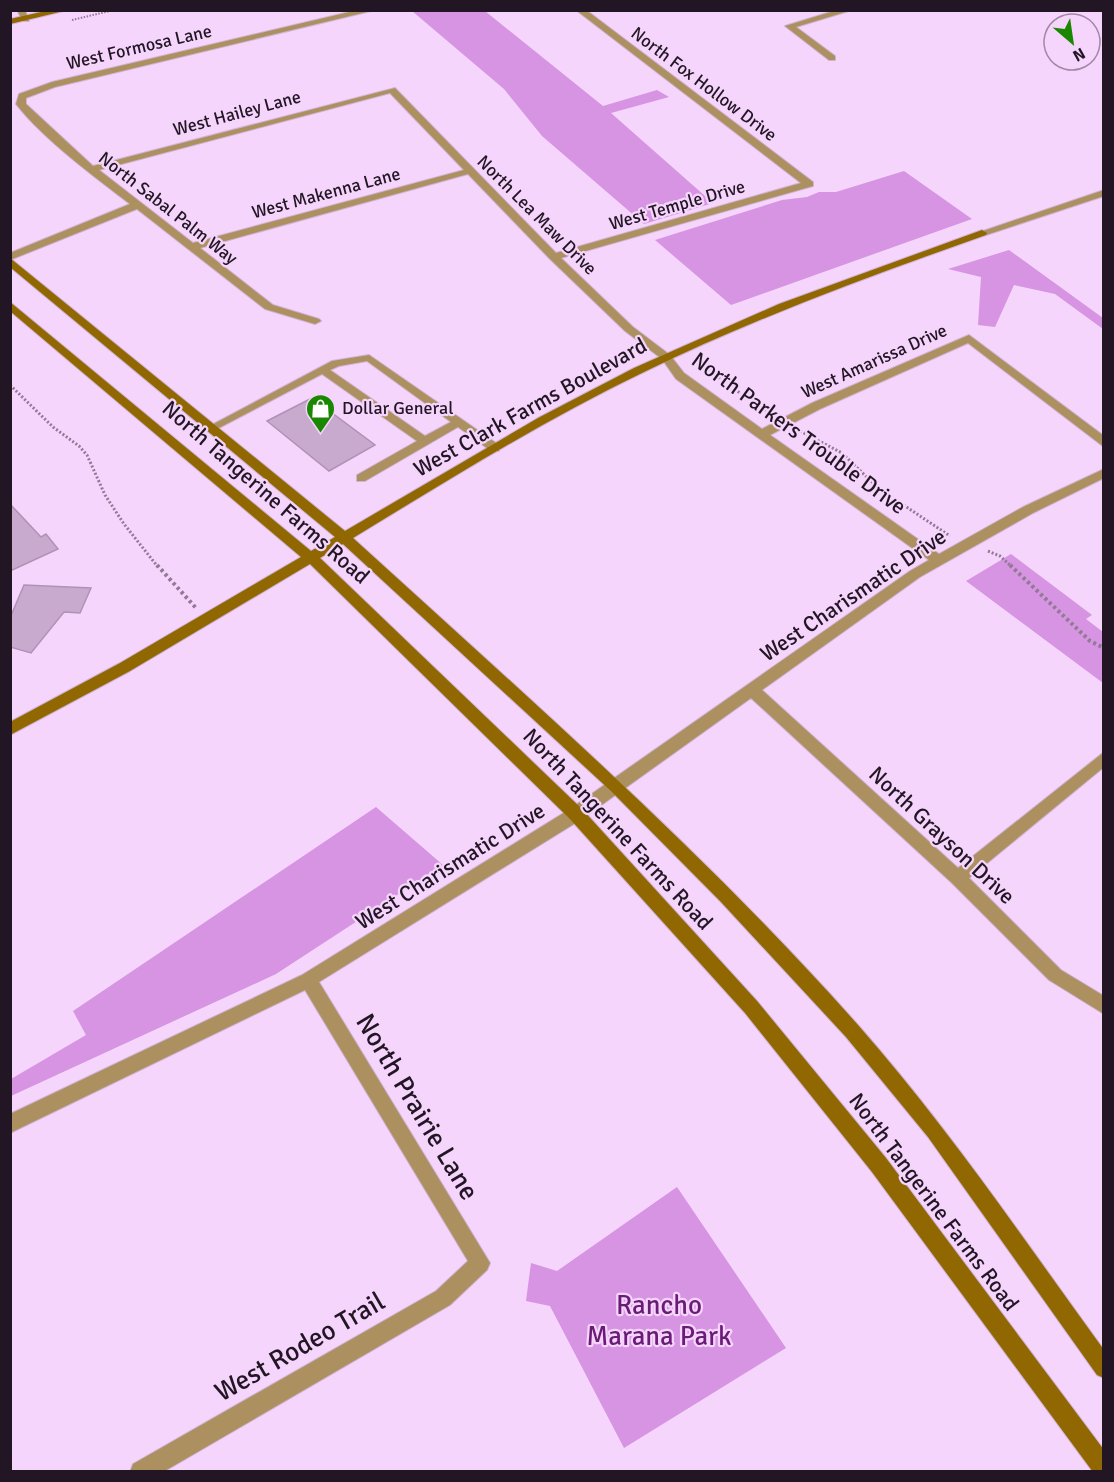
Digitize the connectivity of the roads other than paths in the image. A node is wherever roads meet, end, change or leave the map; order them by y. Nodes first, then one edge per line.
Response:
1 (21, 10) edge
2 (64, 10) edge
3 (371, 10) edge
4 (580, 10) edge
5 (848, 10) edge
6 (26, 19) junction
7 (10, 22) edge
8 (832, 58) dead end
9 (392, 90) joint
10 (22, 96) joint
11 (91, 169) junction
12 (470, 171) junction
13 (809, 184) joint
14 (1104, 194) edge
15 (138, 206) junction
16 (192, 248) junction
17 (554, 257) junction
18 (10, 259) edge
19 (10, 305) edge
20 (315, 321) dead end
21 (666, 357) junction
22 (323, 370) junction
23 (458, 422) junction
24 (211, 428) junction
25 (762, 434) junction
26 (424, 441) junction
27 (1104, 443) edge
28 (495, 448) junction
29 (1104, 473) edge
30 (361, 478) dead end
31 (343, 537) junction
32 (310, 557) junction
33 (939, 561) junction
34 (753, 691) junction
35 (10, 729) edge
36 (1104, 758) edge
37 (616, 787) junction
38 (576, 814) junction
39 (958, 878) junction
40 (308, 980) junction
41 (1104, 1006) edge
42 (10, 1124) edge
43 (480, 1263) joint
44 (1104, 1368) edge
45 (1104, 1468) edge
46 (141, 1472) edge

1 - 6 street
2 - 6 street
3 - 10 street, West Formosa Lane
4 - 13 street, North Fox Hollow Drive
5 - 8 street
6 - 7 street
9 - 11 street, West Hailey Lane
9 - 12 street, North Lea Maw Drive
10 - 11 street, North Sabal Palm Way
11 - 15 street, North Sabal Palm Way
12 - 16 street, West Makenna Lane
12 - 17 street, North Lea Maw Drive
13 - 17 street, West Temple Drive
14 - 21 street, West Clark Farms Boulevard
15 - 16 street, North Sabal Palm Way
15 - 18 street
16 - 20 street, North Sabal Palm Way
17 - 21 street, North Lea Maw Drive
18 - 24 street, North Tangerine Farms Road
19 - 32 street, North Tangerine Farms Road
21 - 25 street, North Parkers Trouble Drive
21 - 28 street, West Clark Farms Boulevard
22 - 23 lane
22 - 24 lane
22 - 26 lane
23 - 26 lane
23 - 28 lane
24 - 31 street, North Tangerine Farms Road
25 - 27 street, West Amarissa Drive
25 - 33 street, North Parkers Trouble Drive
26 - 30 lane
28 - 31 street, West Clark Farms Boulevard
29 - 33 street, West Charismatic Drive
31 - 32 street, West Clark Farms Boulevard
31 - 37 street, North Tangerine Farms Road
32 - 35 street, West Clark Farms Boulevard
32 - 38 street, North Tangerine Farms Road
33 - 34 street, West Charismatic Drive
34 - 37 street, West Charismatic Drive
34 - 39 street, North Grayson Drive
36 - 39 street
37 - 38 street, West Charismatic Drive
37 - 44 street, North Tangerine Farms Road
38 - 40 street, West Charismatic Drive
38 - 45 street, North Tangerine Farms Road
39 - 41 street, North Grayson Drive
40 - 42 street, West Charismatic Drive
40 - 43 street, North Prairie Lane
43 - 46 street, West Rodeo Trail

